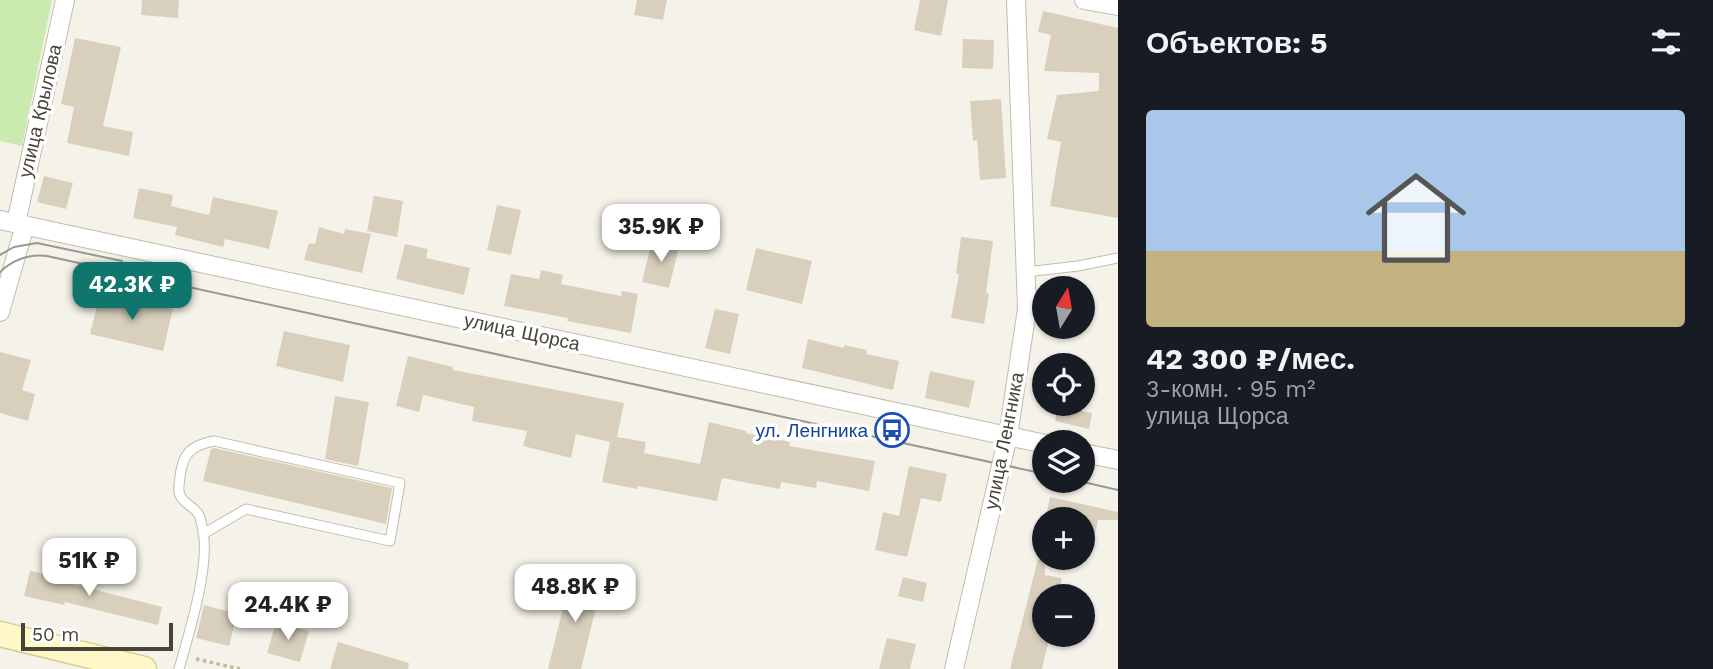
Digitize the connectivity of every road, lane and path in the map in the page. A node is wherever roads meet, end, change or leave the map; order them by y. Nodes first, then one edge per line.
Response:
1 (65, 0) edge
2 (1016, 0) edge
3 (1084, 0) edge
4 (1118, 6) edge
5 (14, 223) edge
6 (1118, 258) edge
7 (1026, 272) junction
8 (0, 312) edge
9 (1007, 436) junction
10 (1032, 441) edge
11 (1095, 455) edge
12 (1118, 460) edge
13 (203, 534) junction
14 (0, 634) edge
15 (144, 669) edge
16 (179, 669) edge
17 (954, 669) edge

1 - 5 street, улица Крылова
2 - 7 street, улица Ленгника
3 - 4 street
5 - 8 street, улица Крылова
5 - 9 street, улица Щорса
6 - 7 lane
7 - 9 street, улица Ленгника
9 - 10 street, улица Щорса
9 - 17 street, улица Ленгника
11 - 12 street
13 - 13 lane
13 - 16 lane
14 - 15 street

